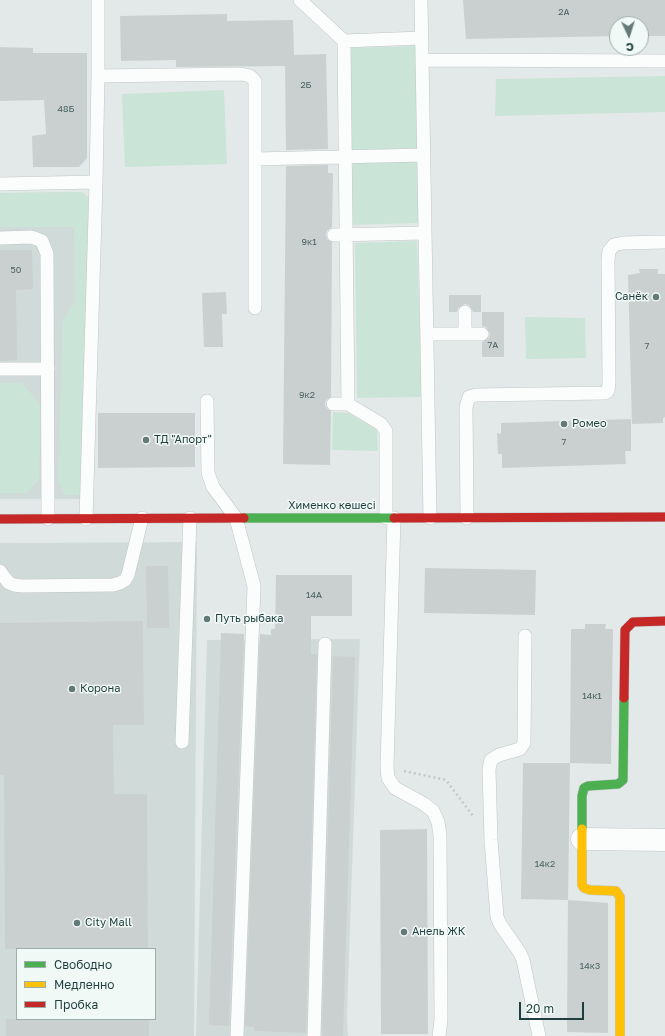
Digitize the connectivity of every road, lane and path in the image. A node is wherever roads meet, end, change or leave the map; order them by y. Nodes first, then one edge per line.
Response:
1 (98, 0) edge
2 (300, 0) edge
3 (421, 0) edge
4 (422, 38) junction
5 (344, 41) junction
6 (422, 60) junction
7 (665, 61) edge
8 (98, 76) junction
9 (423, 155) junction
10 (345, 158) junction
11 (255, 159) junction
12 (96, 182) junction
13 (0, 184) edge
14 (425, 233) junction
15 (340, 234) junction
16 (0, 238) edge
17 (665, 242) edge
18 (255, 308) dead end
19 (465, 312) dead end
20 (427, 334) junction
21 (465, 334) junction
22 (482, 334) dead end
23 (0, 369) edge
24 (48, 369) junction
25 (207, 401) dead end
26 (333, 404) dead end
27 (348, 404) junction
28 (665, 517) edge
29 (142, 518) junction
30 (190, 518) junction
31 (236, 518) junction
32 (390, 518) junction
33 (430, 518) junction
34 (467, 518) junction
35 (0, 519) edge
36 (48, 519) junction
37 (86, 519) junction
38 (0, 571) edge
39 (665, 621) edge
40 (525, 636) dead end
41 (325, 644) dead end
42 (182, 742) dead end
43 (387, 767) junction
44 (582, 839) junction
45 (491, 840) junction
46 (665, 840) edge
47 (237, 1036) edge
48 (314, 1036) edge
49 (439, 1036) edge
50 (539, 1036) edge
51 (620, 1036) edge

1 - 8 lane
2 - 5 lane
3 - 4 lane
4 - 5 lane
4 - 6 lane
5 - 10 lane
6 - 7 lane
6 - 9 lane
8 - 11 lane
8 - 12 lane
9 - 10 lane
9 - 14 lane
10 - 11 lane
10 - 15 lane
11 - 18 lane
12 - 13 lane
12 - 37 lane
14 - 15 lane
14 - 20 lane
15 - 27 lane
16 - 24 lane
17 - 34 lane
19 - 21 lane
20 - 21 lane
20 - 33 lane
21 - 22 lane
23 - 24 lane
24 - 36 lane
25 - 31 lane
26 - 27 lane
27 - 32 lane
28 - 34 main road, Хименко көшесі
29 - 30 main road, Хименко көшесі
29 - 37 main road, Хименко көшесі
29 - 38 lane
30 - 31 main road, Хименко көшесі
30 - 42 lane
31 - 32 main road, Хименко көшесі
31 - 47 lane
32 - 33 main road, Хименко көшесі
32 - 43 lane
33 - 34 main road, Хименко көшесі
35 - 36 main road, Хименко көшесі
36 - 37 main road, Хименко көшесі
39 - 44 main road
40 - 45 lane
41 - 48 lane
43 - 45 path
43 - 49 lane
44 - 46 street
44 - 51 main road
45 - 50 lane

